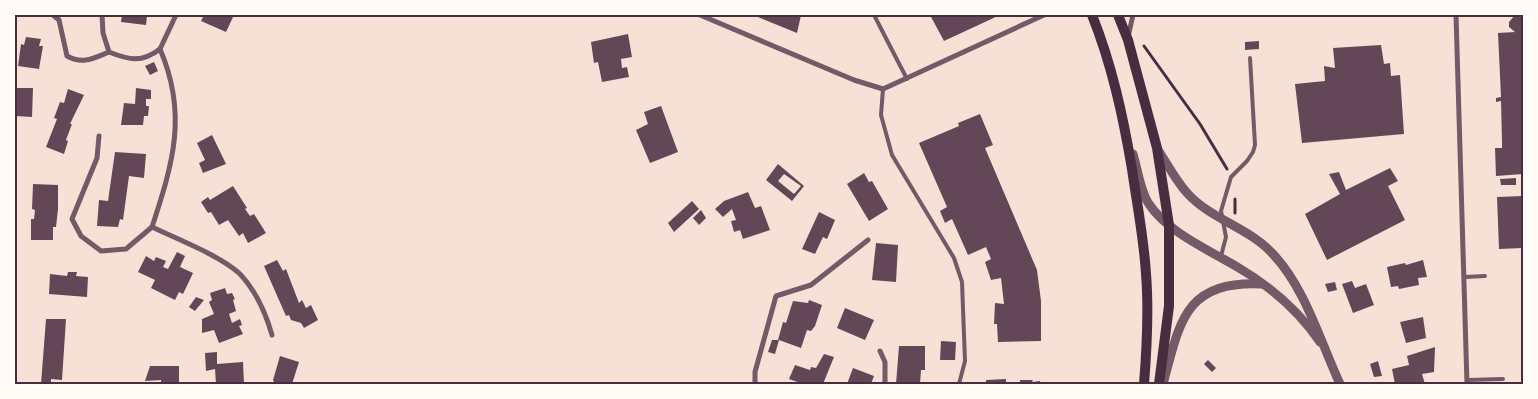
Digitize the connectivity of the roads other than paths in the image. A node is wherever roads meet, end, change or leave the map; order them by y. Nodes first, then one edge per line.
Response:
1 (54, 15) edge
2 (102, 15) edge
3 (176, 15) edge
4 (700, 15) edge
5 (874, 15) edge
6 (1044, 15) edge
7 (1092, 15) edge
8 (1118, 15) edge
9 (1133, 15) edge
10 (1456, 15) edge
11 (1128, 40) junction
12 (160, 50) junction
13 (109, 52) junction
14 (1250, 58) dead end
15 (908, 78) junction
16 (883, 89) junction
17 (1124, 119) junction
18 (99, 136) dead end
19 (1157, 148) junction
20 (1222, 219) junction
21 (1169, 224) junction
22 (152, 227) junction
23 (868, 240) dead end
24 (1221, 258) junction
25 (1485, 276) dead end
26 (1464, 277) junction
27 (1261, 284) junction
28 (272, 335) dead end
29 (1320, 342) junction
30 (880, 351) dead end
31 (1503, 379) dead end
32 (1467, 382) edge
33 (756, 384) edge
34 (885, 384) edge
35 (959, 384) edge
36 (1144, 384) edge
37 (1161, 384) edge
38 (1340, 384) edge

1 - 13 street
2 - 13 street
3 - 12 street
4 - 16 street
5 - 15 lane
6 - 15 street
7 - 17 main road
8 - 11 main road
9 - 11 street
10 - 26 street
11 - 19 main road
12 - 13 street
12 - 22 street
14 - 20 lane
15 - 16 street
16 - 35 lane
17 - 21 street
17 - 36 main road
18 - 22 street
19 - 20 street
19 - 21 main road
20 - 24 lane
20 - 29 street
21 - 24 street
21 - 37 main road
22 - 28 street
23 - 33 street
24 - 27 street
25 - 26 lane
26 - 32 street
27 - 29 street
27 - 37 street
29 - 38 street
30 - 34 street
31 - 32 lane

